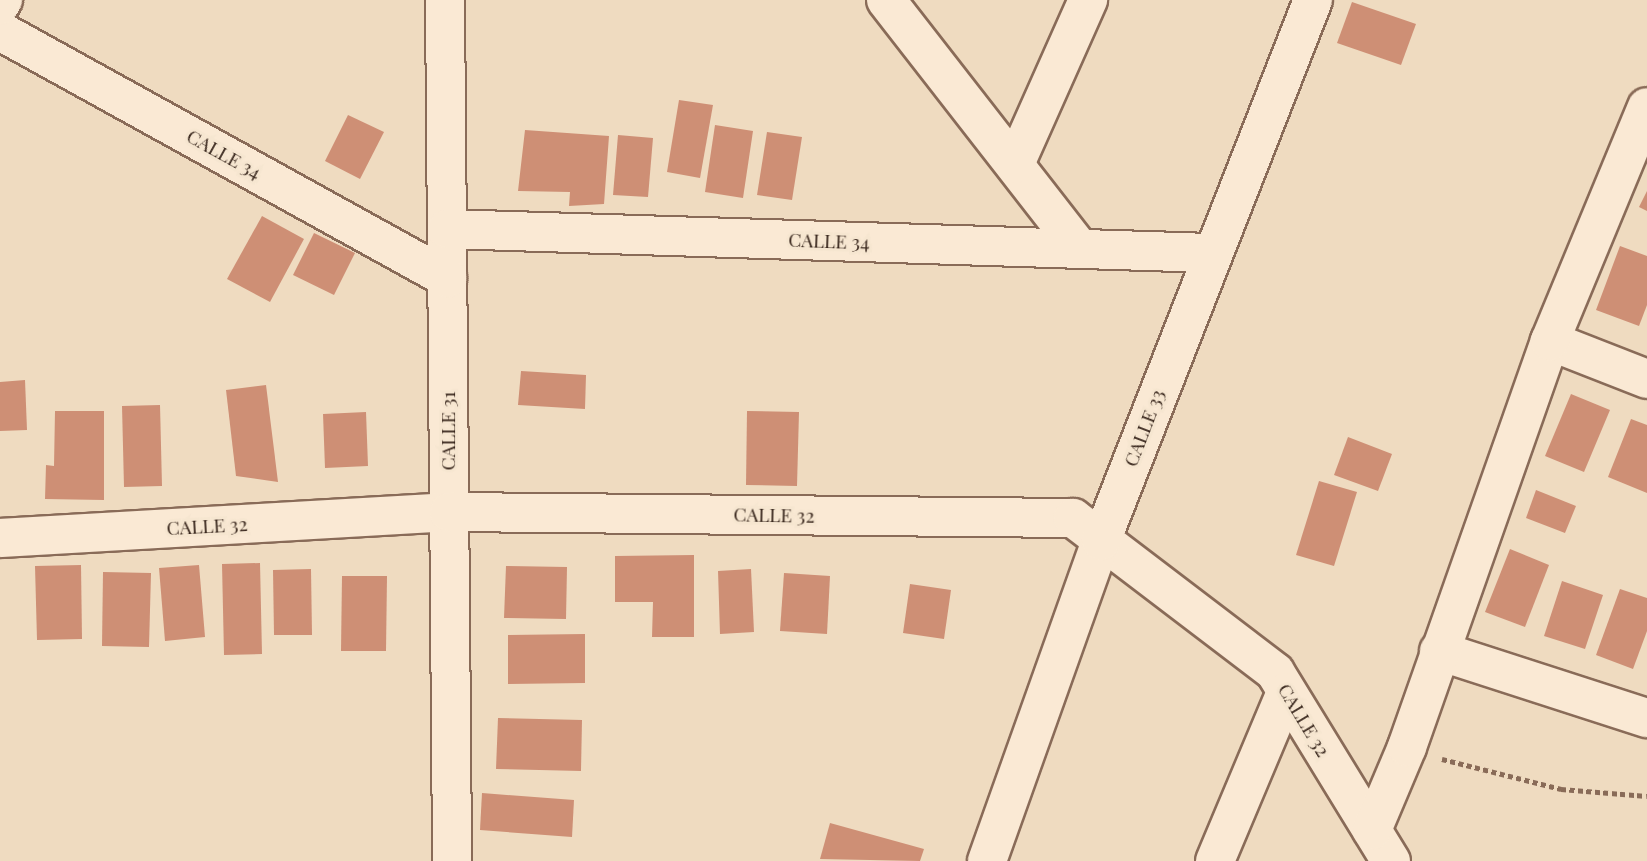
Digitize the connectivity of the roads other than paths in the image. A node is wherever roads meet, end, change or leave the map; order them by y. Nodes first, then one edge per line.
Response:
1 (3, 0) edge
2 (445, 0) edge
3 (886, 0) edge
4 (1088, 0) edge
5 (1313, 0) edge
6 (0, 5) edge
7 (0, 30) edge
8 (1647, 107) edge
9 (1015, 164) junction
10 (447, 229) junction
11 (1079, 248) junction
12 (1210, 253) junction
13 (447, 278) junction
14 (1550, 341) junction
15 (1647, 379) edge
16 (449, 512) junction
17 (0, 538) edge
18 (1101, 541) junction
19 (1439, 651) junction
20 (1286, 692) junction
21 (1647, 718) edge
22 (1381, 846) edge
23 (452, 861) edge
24 (987, 861) edge
25 (1215, 861) edge

1 - 6 street
2 - 10 street, CALLE 31
3 - 9 street
4 - 9 street
5 - 12 street, CALLE 33
7 - 13 street, CALLE 34
8 - 14 street
9 - 11 street
10 - 11 street, CALLE 34
10 - 13 street, CALLE 31
11 - 12 street, CALLE 34
12 - 18 street, CALLE 33
13 - 16 street, CALLE 31
14 - 15 street
14 - 19 street
16 - 17 street, CALLE 32
16 - 18 street, CALLE 32
16 - 23 street, CALLE 31
18 - 20 street, CALLE 32
18 - 24 street, CALLE 33
19 - 21 street
19 - 22 street
20 - 22 street, CALLE 32
20 - 25 street

